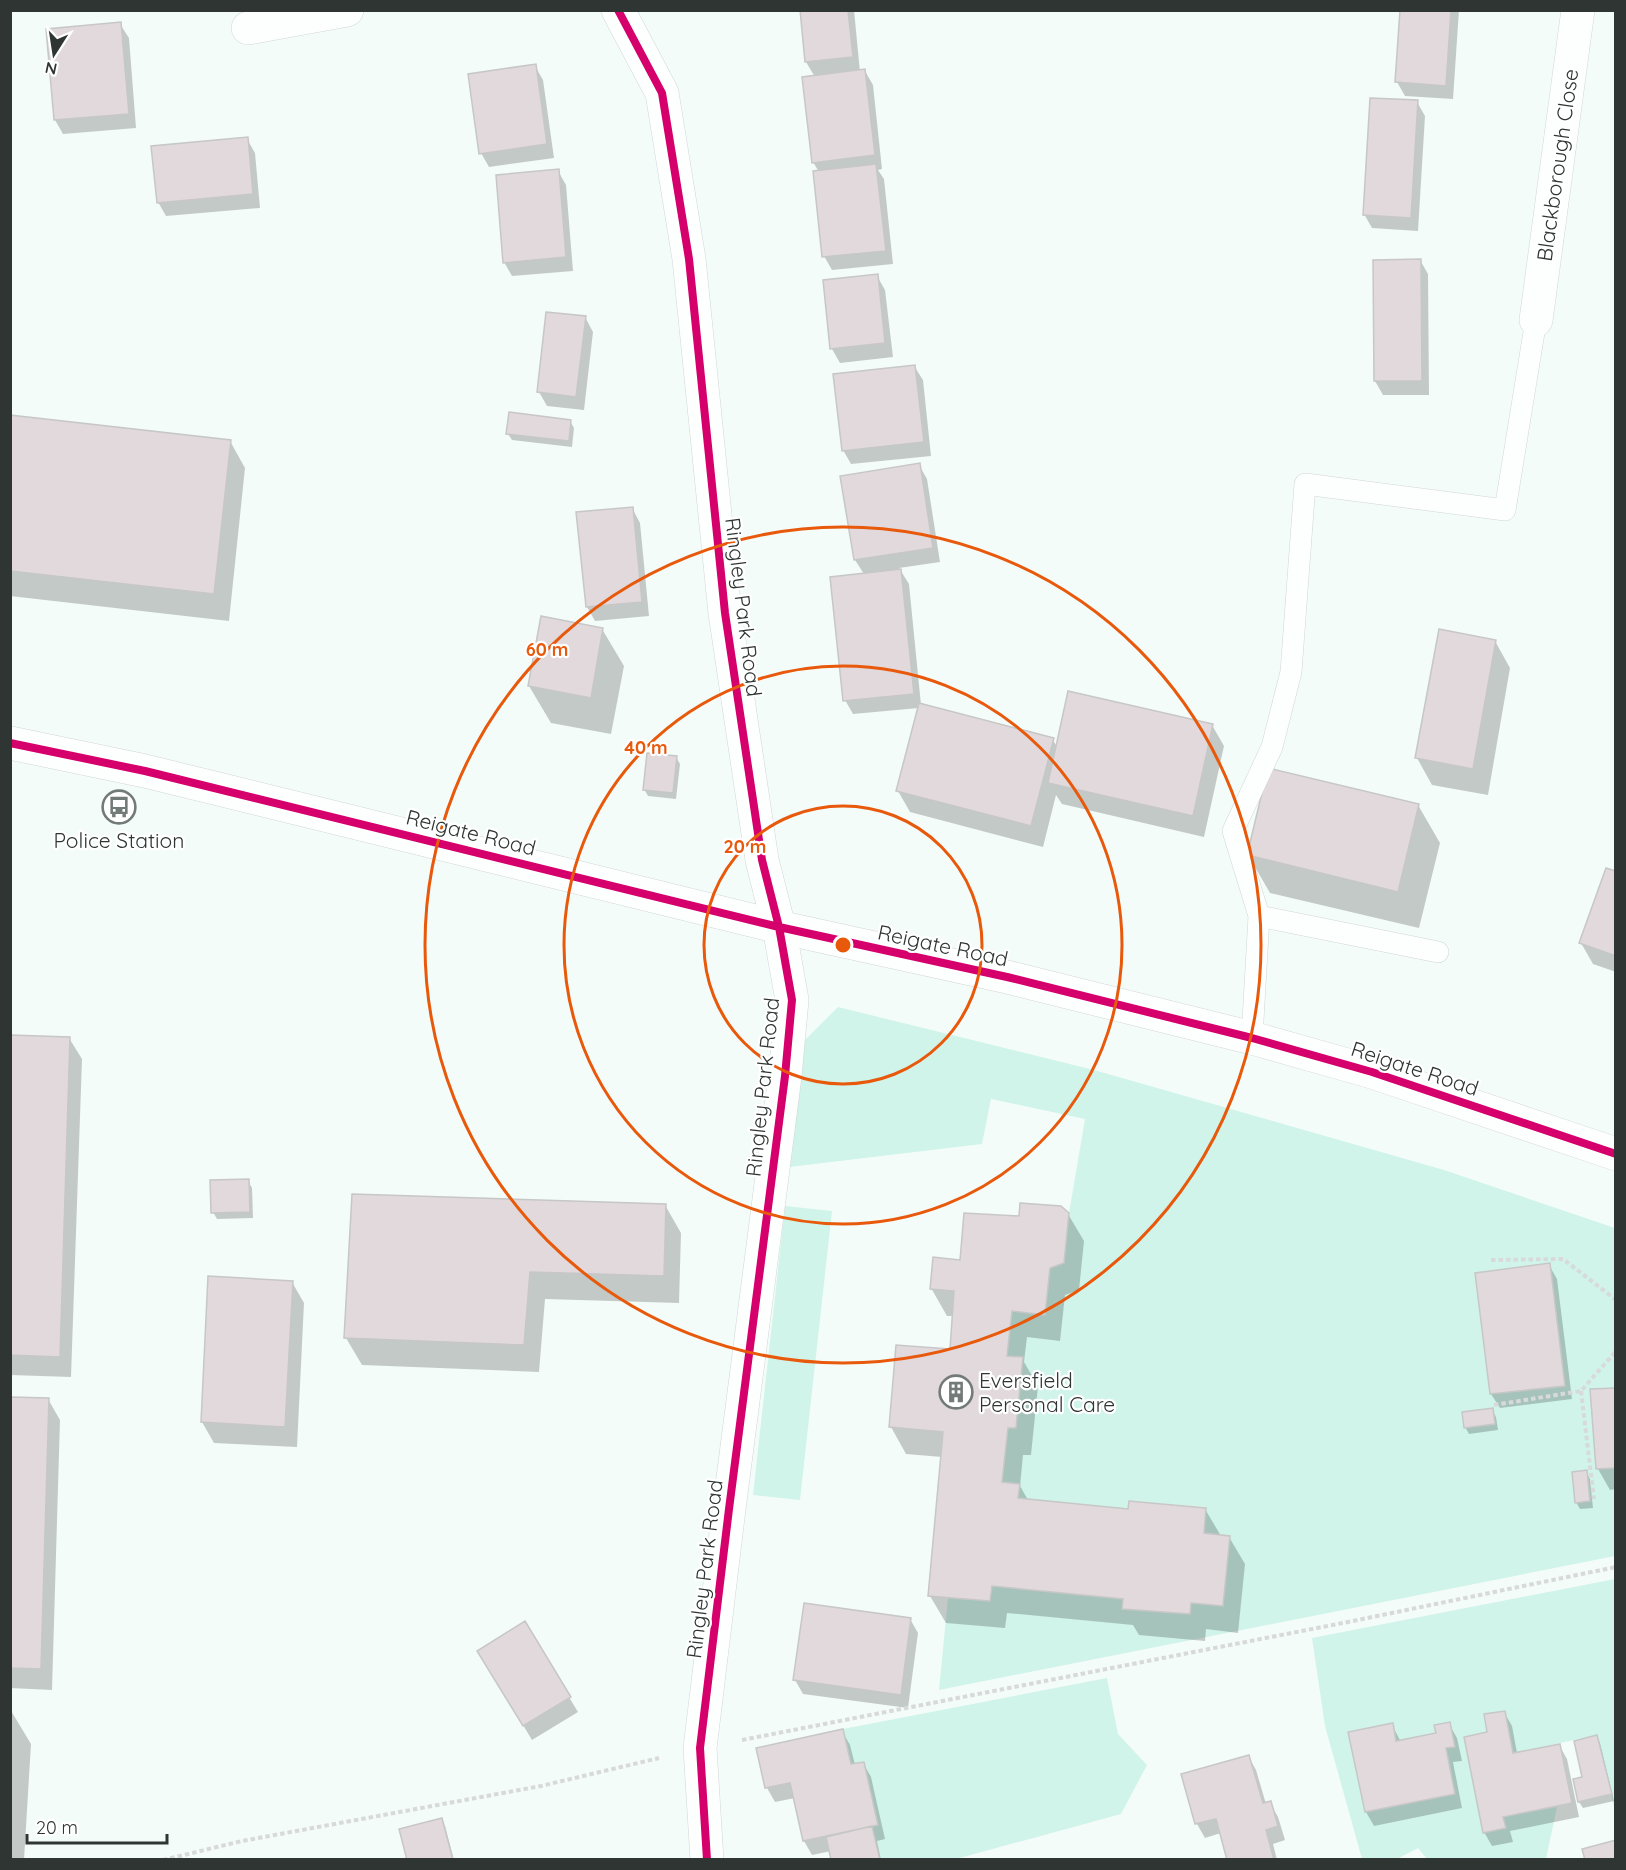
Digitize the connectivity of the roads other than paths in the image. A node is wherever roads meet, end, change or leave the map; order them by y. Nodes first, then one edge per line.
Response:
1 (347, 10) edge
2 (618, 10) edge
3 (1578, 10) edge
4 (248, 28) dead end
5 (1536, 320) joint
6 (10, 743) edge
7 (1259, 916) junction
8 (779, 927) junction
9 (1438, 952) dead end
10 (1252, 1038) junction
11 (1616, 1154) edge
12 (707, 1860) edge

1 - 4 street
2 - 8 street, Ringley Park Road
3 - 5 street, Blackborough Close
5 - 7 lane
6 - 8 street, Reigate Road
7 - 9 lane
7 - 10 lane
8 - 10 street, Reigate Road
8 - 12 street, Ringley Park Road
10 - 11 street, Reigate Road

